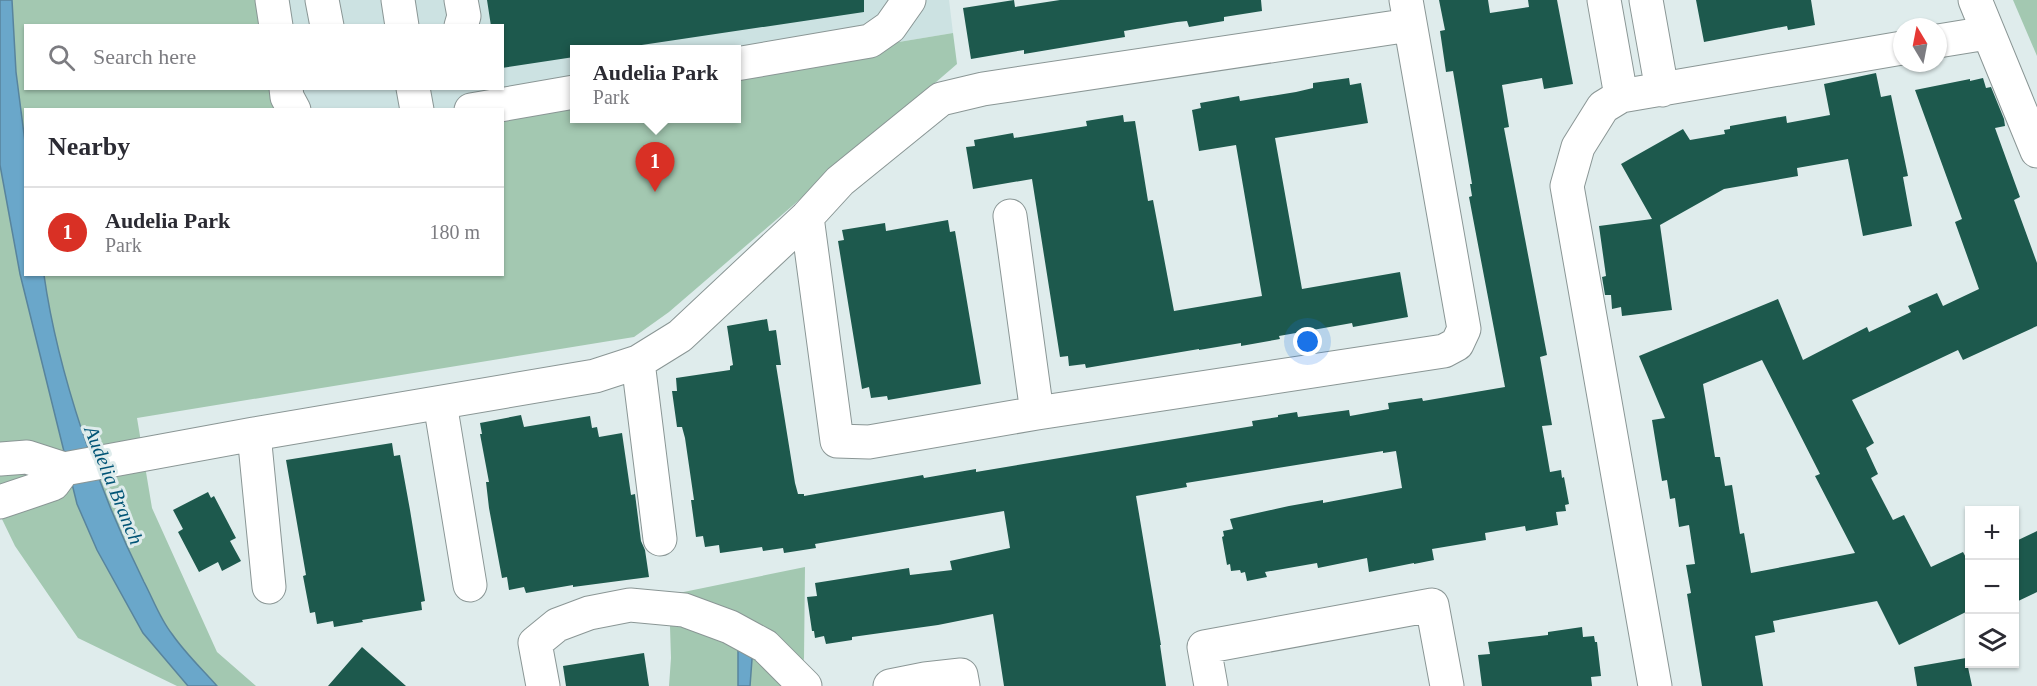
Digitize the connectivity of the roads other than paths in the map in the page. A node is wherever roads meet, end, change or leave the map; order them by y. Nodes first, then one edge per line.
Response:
1 (272, 0) edge
2 (322, 0) edge
3 (398, 0) edge
4 (461, 0) edge
5 (909, 0) edge
6 (1604, 0) edge
7 (1646, 0) edge
8 (1975, 0) edge
9 (1408, 13) edge
10 (276, 24) edge
11 (327, 24) edge
12 (402, 24) edge
13 (462, 24) edge
14 (1987, 33) junction
15 (1947, 40) edge
16 (1893, 50) edge
17 (741, 63) edge
18 (286, 90) edge
19 (413, 90) edge
20 (1662, 90) junction
21 (570, 93) edge
22 (1621, 96) junction
23 (293, 108) edge
24 (417, 108) edge
25 (482, 108) edge
26 (2037, 151) edge
27 (1010, 216) dead end
28 (807, 217) junction
29 (638, 362) junction
30 (440, 403) junction
31 (1037, 413) junction
32 (254, 434) junction
33 (0, 459) edge
34 (64, 469) junction
35 (0, 502) edge
36 (660, 539) dead end
37 (470, 585) dead end
38 (269, 588) dead end
39 (543, 686) edge
40 (805, 686) edge
41 (890, 686) edge
42 (963, 686) edge
43 (1211, 686) edge
44 (1447, 686) edge
45 (1655, 686) edge

1 - 10 lane
2 - 11 lane
3 - 12 lane
4 - 13 lane
5 - 17 lane
6 - 22 lane
7 - 20 lane
8 - 14 lane
9 - 28 lane
9 - 31 lane
14 - 15 lane
14 - 26 lane
16 - 20 lane
18 - 23 lane
19 - 24 lane
20 - 22 lane
21 - 25 lane
22 - 45 lane
27 - 31 lane
28 - 29 lane
28 - 31 lane
29 - 30 lane
29 - 36 lane
30 - 32 lane
30 - 37 lane
32 - 34 lane
32 - 38 lane
33 - 34 lane
34 - 35 lane
39 - 40 lane
41 - 42 lane
43 - 44 lane

